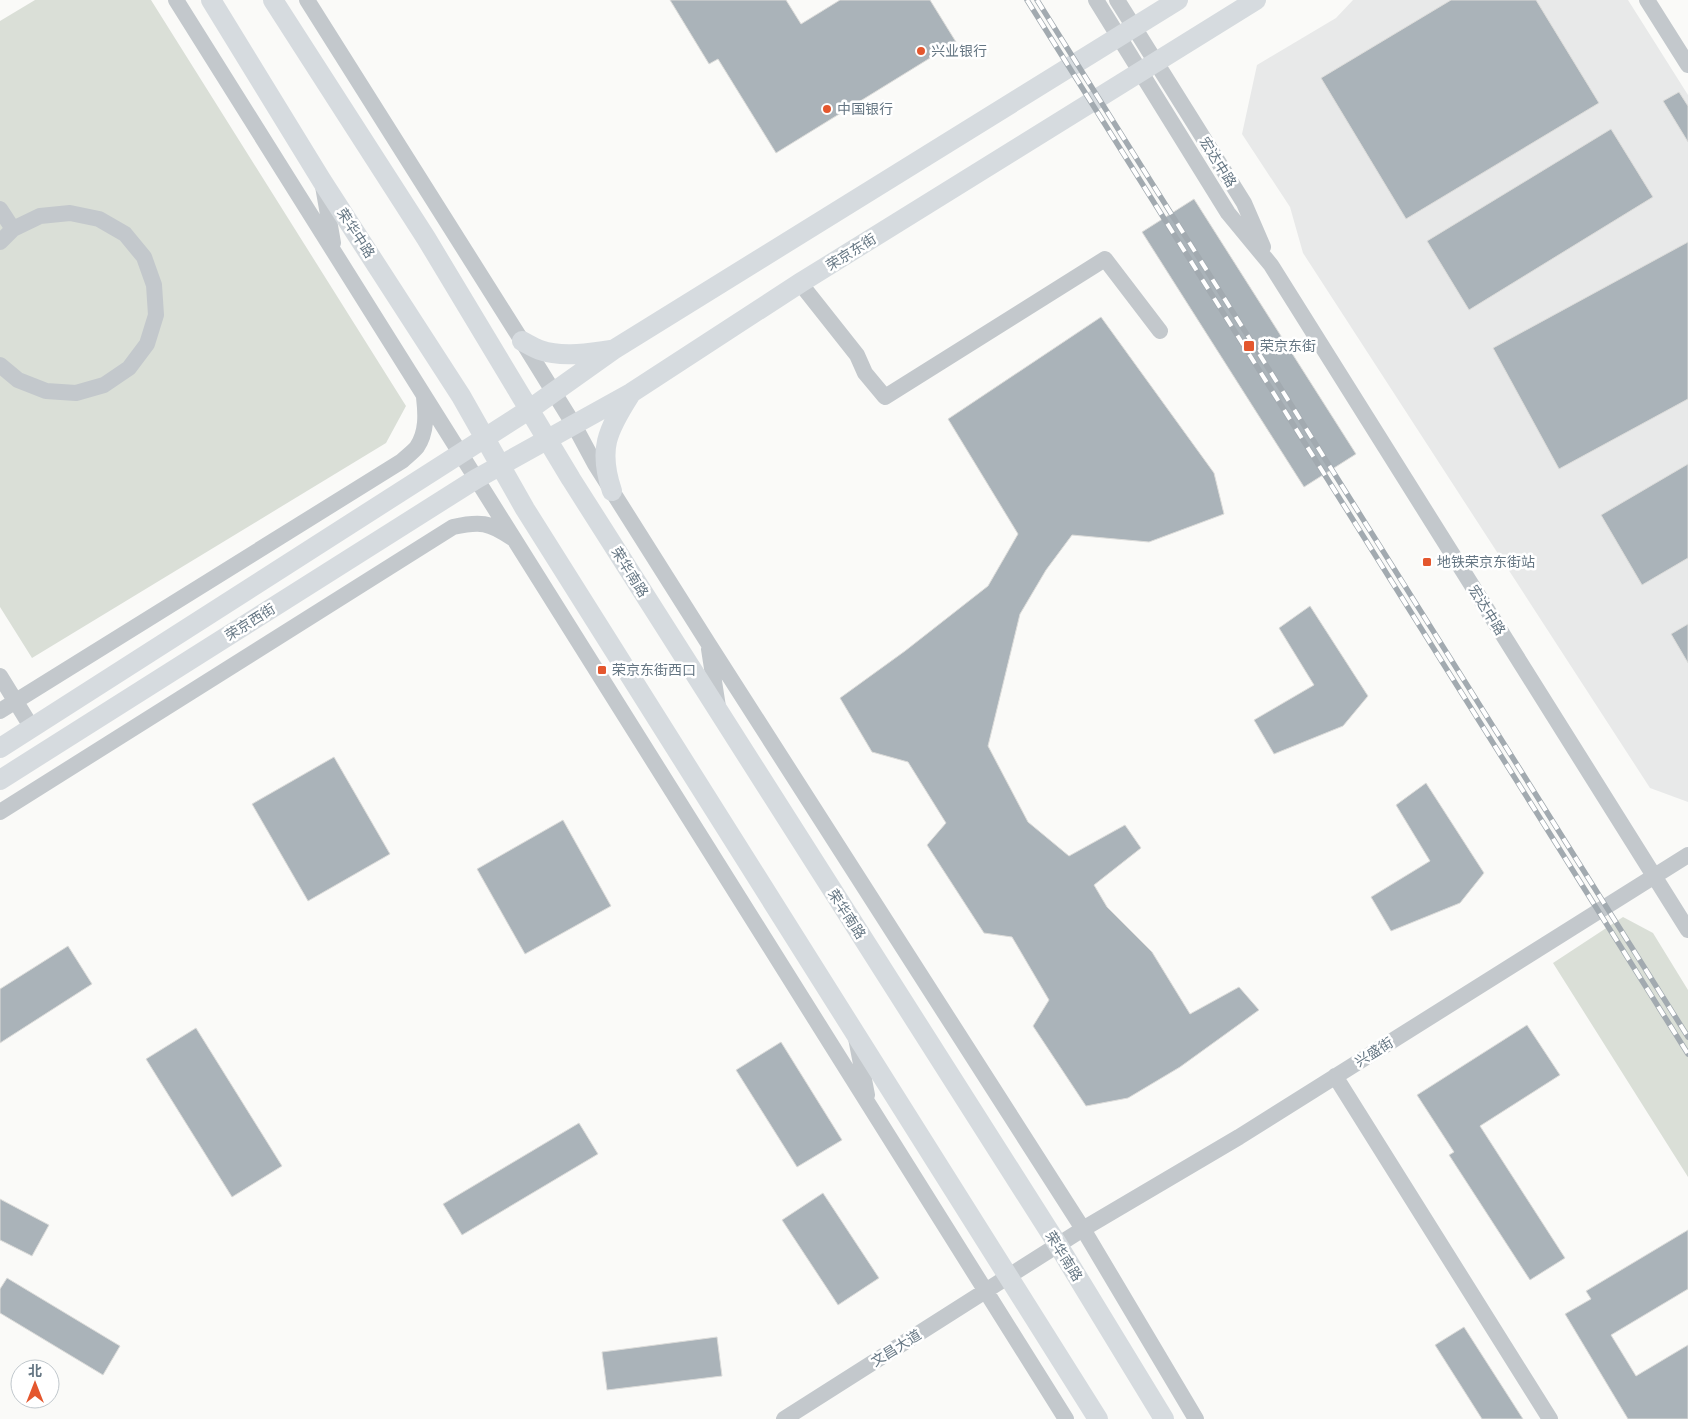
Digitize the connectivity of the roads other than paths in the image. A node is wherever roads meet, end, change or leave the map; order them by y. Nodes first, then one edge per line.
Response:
1 (176, 0) edge
2 (211, 0) edge
3 (273, 0) edge
4 (306, 0) edge
5 (1096, 0) edge
6 (1118, 0) edge
7 (1178, 0) edge
8 (1256, 0) edge
9 (1647, 0) edge
10 (1127, 32) junction
11 (1688, 65) edge
12 (1148, 68) junction
13 (322, 181) junction
14 (0, 208) edge
15 (13, 229) junction
16 (0, 242) edge
17 (335, 251) junction
18 (800, 284) junction
19 (1160, 331) dead end
20 (522, 340) junction
21 (613, 350) junction
22 (0, 365) edge
23 (554, 392) junction
24 (631, 393) junction
25 (424, 395) junction
26 (530, 409) junction
27 (574, 424) junction
28 (486, 437) junction
29 (548, 440) junction
30 (460, 454) junction
31 (501, 466) junction
32 (476, 479) junction
33 (612, 491) junction
34 (514, 539) junction
35 (708, 643) junction
36 (0, 676) edge
37 (16, 701) junction
38 (0, 711) edge
39 (719, 714) junction
40 (32, 728) junction
41 (0, 748) edge
42 (0, 780) edge
43 (0, 812) edge
44 (1688, 855) edge
45 (1654, 877) junction
46 (1688, 930) edge
47 (856, 1034) junction
48 (1335, 1076) junction
49 (868, 1104) junction
50 (1083, 1230) junction
51 (1058, 1245) junction
52 (1008, 1277) junction
53 (986, 1291) junction
54 (784, 1419) edge
55 (1066, 1419) edge
56 (1098, 1419) edge
57 (1164, 1419) edge
58 (1196, 1419) edge
59 (1550, 1419) edge

1 - 17 street
2 - 13 main road, 荣华中路
3 - 26 main road
4 - 20 street
5 - 10 street
6 - 10 street
7 - 10 main road
8 - 12 main road, 荣京东街
9 - 11 street
10 - 12 street, 宏达中路
10 - 21 main road
12 - 18 main road, 荣京东街
12 - 45 street, 宏达中路
13 - 17 street
13 - 28 main road, 荣华中路
14 - 15 street
15 - 16 street
15 - 22 street
17 - 25 street
18 - 19 street
18 - 24 main road, 荣京东街
20 - 21 main road
20 - 23 street
21 - 23 main road
23 - 26 main road
23 - 27 street
24 - 27 main road, 荣京东街
24 - 33 main road
25 - 30 street
25 - 37 street
26 - 28 main road, 荣京西街
26 - 29 main road, 荣华南路
27 - 29 main road, 荣京东街
27 - 33 street
28 - 30 main road, 荣京西街
28 - 31 main road, 荣华中路
29 - 31 main road, 荣京东街
29 - 39 main road, 荣华南路
30 - 32 street
30 - 40 main road, 荣京西街
31 - 32 main road, 荣京西街
31 - 47 main road
32 - 34 street
32 - 42 main road, 荣京西街
33 - 35 street
34 - 43 street
34 - 49 street
35 - 39 street
35 - 50 street
36 - 37 street
37 - 38 street
37 - 40 street
39 - 51 main road, 荣华南路
40 - 41 main road, 荣京西街
44 - 45 street, 兴盛街
45 - 46 street, 宏达中路
45 - 48 street, 兴盛街
47 - 49 street
47 - 52 main road
48 - 50 street, 兴盛街
48 - 59 street
49 - 53 street
50 - 51 street, 兴盛街
50 - 58 street
51 - 52 street, 兴盛街
51 - 57 main road, 荣华南路
52 - 53 street, 文昌大道
52 - 56 main road
53 - 54 street, 文昌大道
53 - 55 street

